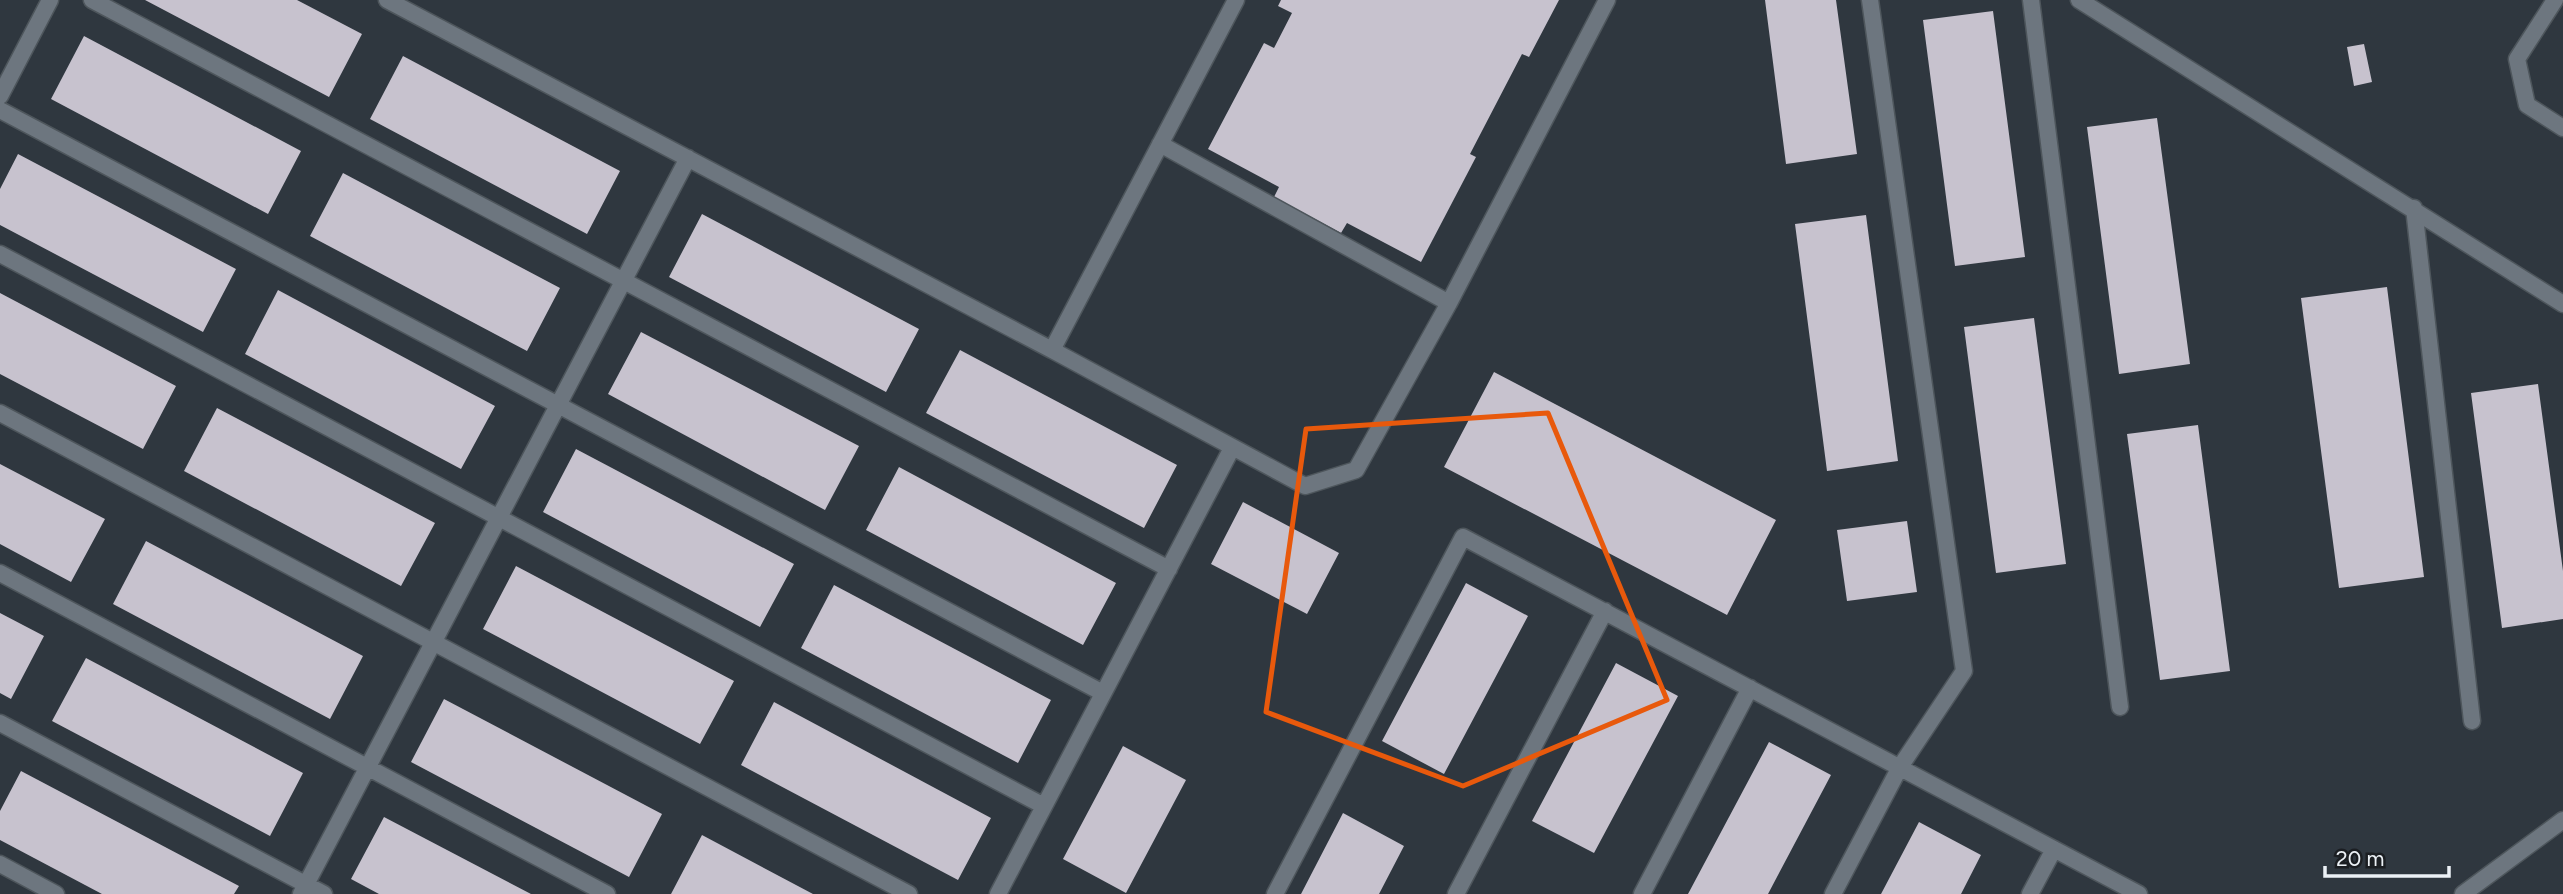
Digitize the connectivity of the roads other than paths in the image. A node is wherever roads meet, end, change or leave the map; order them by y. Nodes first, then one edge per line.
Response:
1 (50, 0) edge
2 (92, 0) edge
3 (387, 0) edge
4 (1236, 0) edge
5 (1607, 0) edge
6 (1870, 0) edge
7 (2031, 0) edge
8 (2079, 0) edge
9 (2555, 0) edge
10 (0, 96) edge
11 (0, 110) edge
12 (2563, 128) edge
13 (1160, 144) junction
14 (688, 158) junction
15 (2414, 208) junction
16 (0, 254) edge
17 (623, 281) junction
18 (1449, 303) junction
19 (2563, 304) edge
20 (1052, 350) junction
21 (558, 405) junction
22 (0, 413) edge
23 (1232, 448) junction
24 (498, 518) junction
25 (1169, 569) junction
26 (0, 573) edge
27 (1605, 611) junction
28 (433, 642) junction
29 (1750, 688) junction
30 (1103, 694) junction
31 (2120, 707) dead end
32 (2472, 721) dead end
33 (0, 723) edge
34 (367, 767) junction
35 (1900, 767) junction
36 (1044, 807) junction
37 (2563, 820) edge
38 (2054, 849) junction
39 (0, 864) edge
40 (303, 889) edge
41 (56, 894) edge
42 (324, 894) edge
43 (607, 894) edge
44 (909, 894) edge
45 (998, 894) edge
46 (1275, 894) edge
47 (1456, 894) edge
48 (1642, 894) edge
49 (1833, 894) edge
50 (2030, 894) edge
51 (2139, 894) edge
52 (2463, 894) edge

1 - 10 lane
2 - 17 lane
3 - 14 lane
4 - 13 lane
5 - 18 lane
6 - 35 lane
7 - 31 lane
8 - 15 lane
9 - 12 lane
11 - 21 lane
13 - 18 lane
13 - 20 lane
14 - 17 lane
14 - 20 lane
15 - 19 lane
15 - 32 lane
16 - 24 lane
17 - 21 lane
17 - 25 lane
18 - 23 lane
20 - 23 lane
21 - 24 lane
21 - 30 lane
22 - 28 lane
23 - 25 lane
24 - 28 lane
24 - 36 lane
25 - 30 lane
26 - 34 lane
27 - 29 lane
27 - 46 lane
27 - 47 lane
28 - 34 lane
28 - 44 lane
29 - 35 lane
29 - 48 lane
30 - 36 lane
33 - 40 lane
34 - 40 lane
34 - 43 lane
35 - 38 lane
35 - 49 lane
36 - 45 lane
37 - 52 lane
38 - 50 lane
38 - 51 lane
39 - 41 lane
40 - 42 lane

